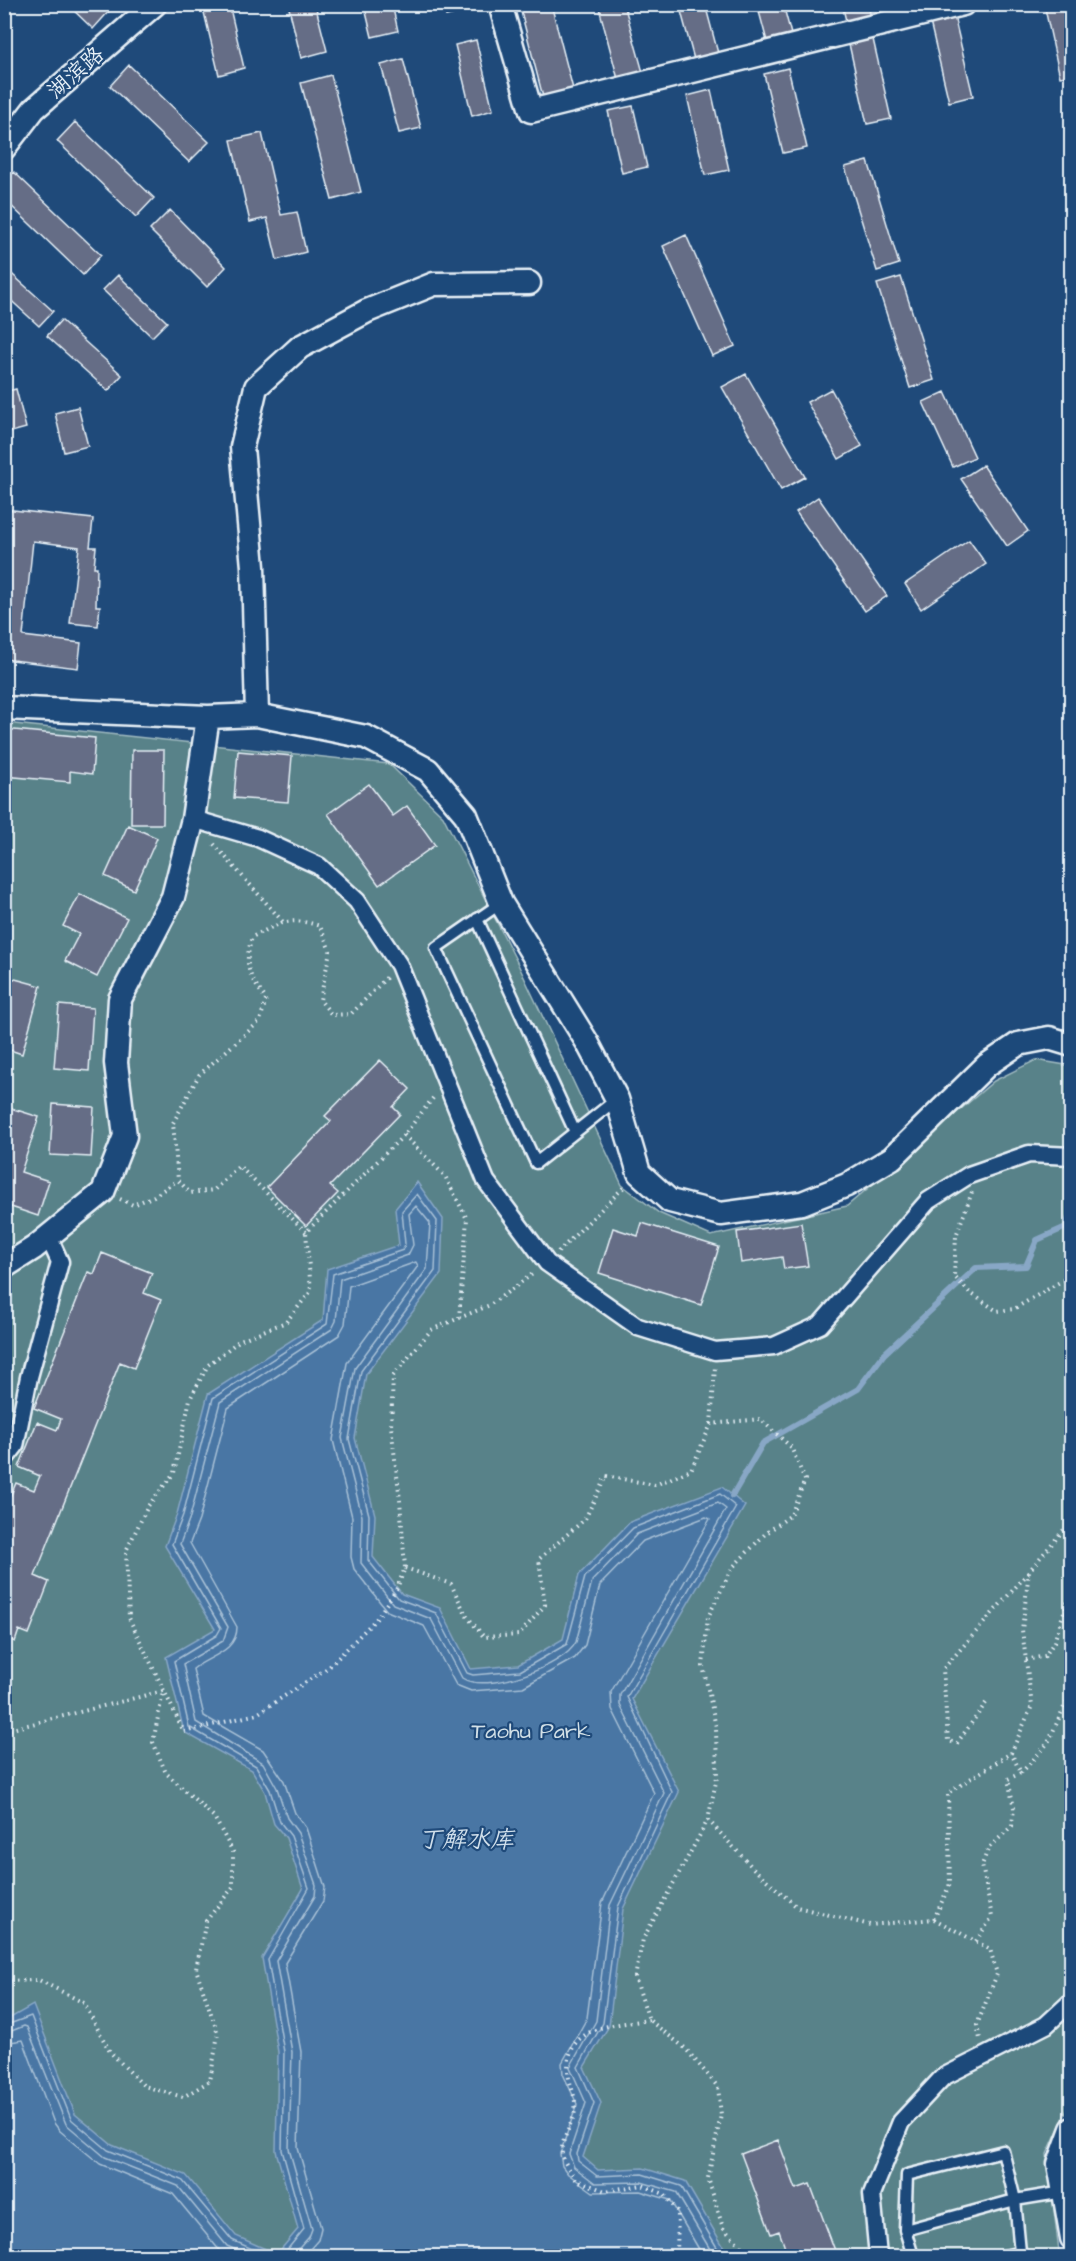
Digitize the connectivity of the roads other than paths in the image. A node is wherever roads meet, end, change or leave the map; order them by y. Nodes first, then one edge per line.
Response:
1 (154, 4) edge
2 (500, 4) edge
3 (963, 4) edge
4 (4, 148) edge
5 (529, 283) dead end
6 (4, 708) edge
7 (257, 715) junction
8 (208, 717) junction
9 (193, 819) junction
10 (501, 903) junction
11 (477, 919) junction
12 (1071, 1045) edge
13 (617, 1099) junction
14 (575, 1132) junction
15 (1067, 1155) edge
16 (48, 1236) junction
17 (4, 1268) edge
18 (4, 1460) edge
19 (1071, 2001) edge
20 (1071, 2129) edge
21 (1064, 2192) junction
22 (1015, 2200) junction
23 (905, 2229) junction
24 (1071, 2239) edge
25 (878, 2256) edge
26 (913, 2256) edge
27 (1005, 2256) edge
28 (1065, 2256) edge

1 - 4 street, 湖滨路
2 - 3 street
5 - 7 street
6 - 8 street
7 - 8 street
7 - 10 street
8 - 9 street
9 - 15 street
9 - 16 street
10 - 11 lane
10 - 13 street
11 - 14 lane
11 - 14 lane
12 - 13 street
13 - 14 lane
16 - 17 street
16 - 18 street
19 - 25 street
20 - 21 street
21 - 22 lane
21 - 24 street
22 - 23 lane
22 - 23 lane
22 - 27 lane
23 - 26 lane
24 - 28 street

